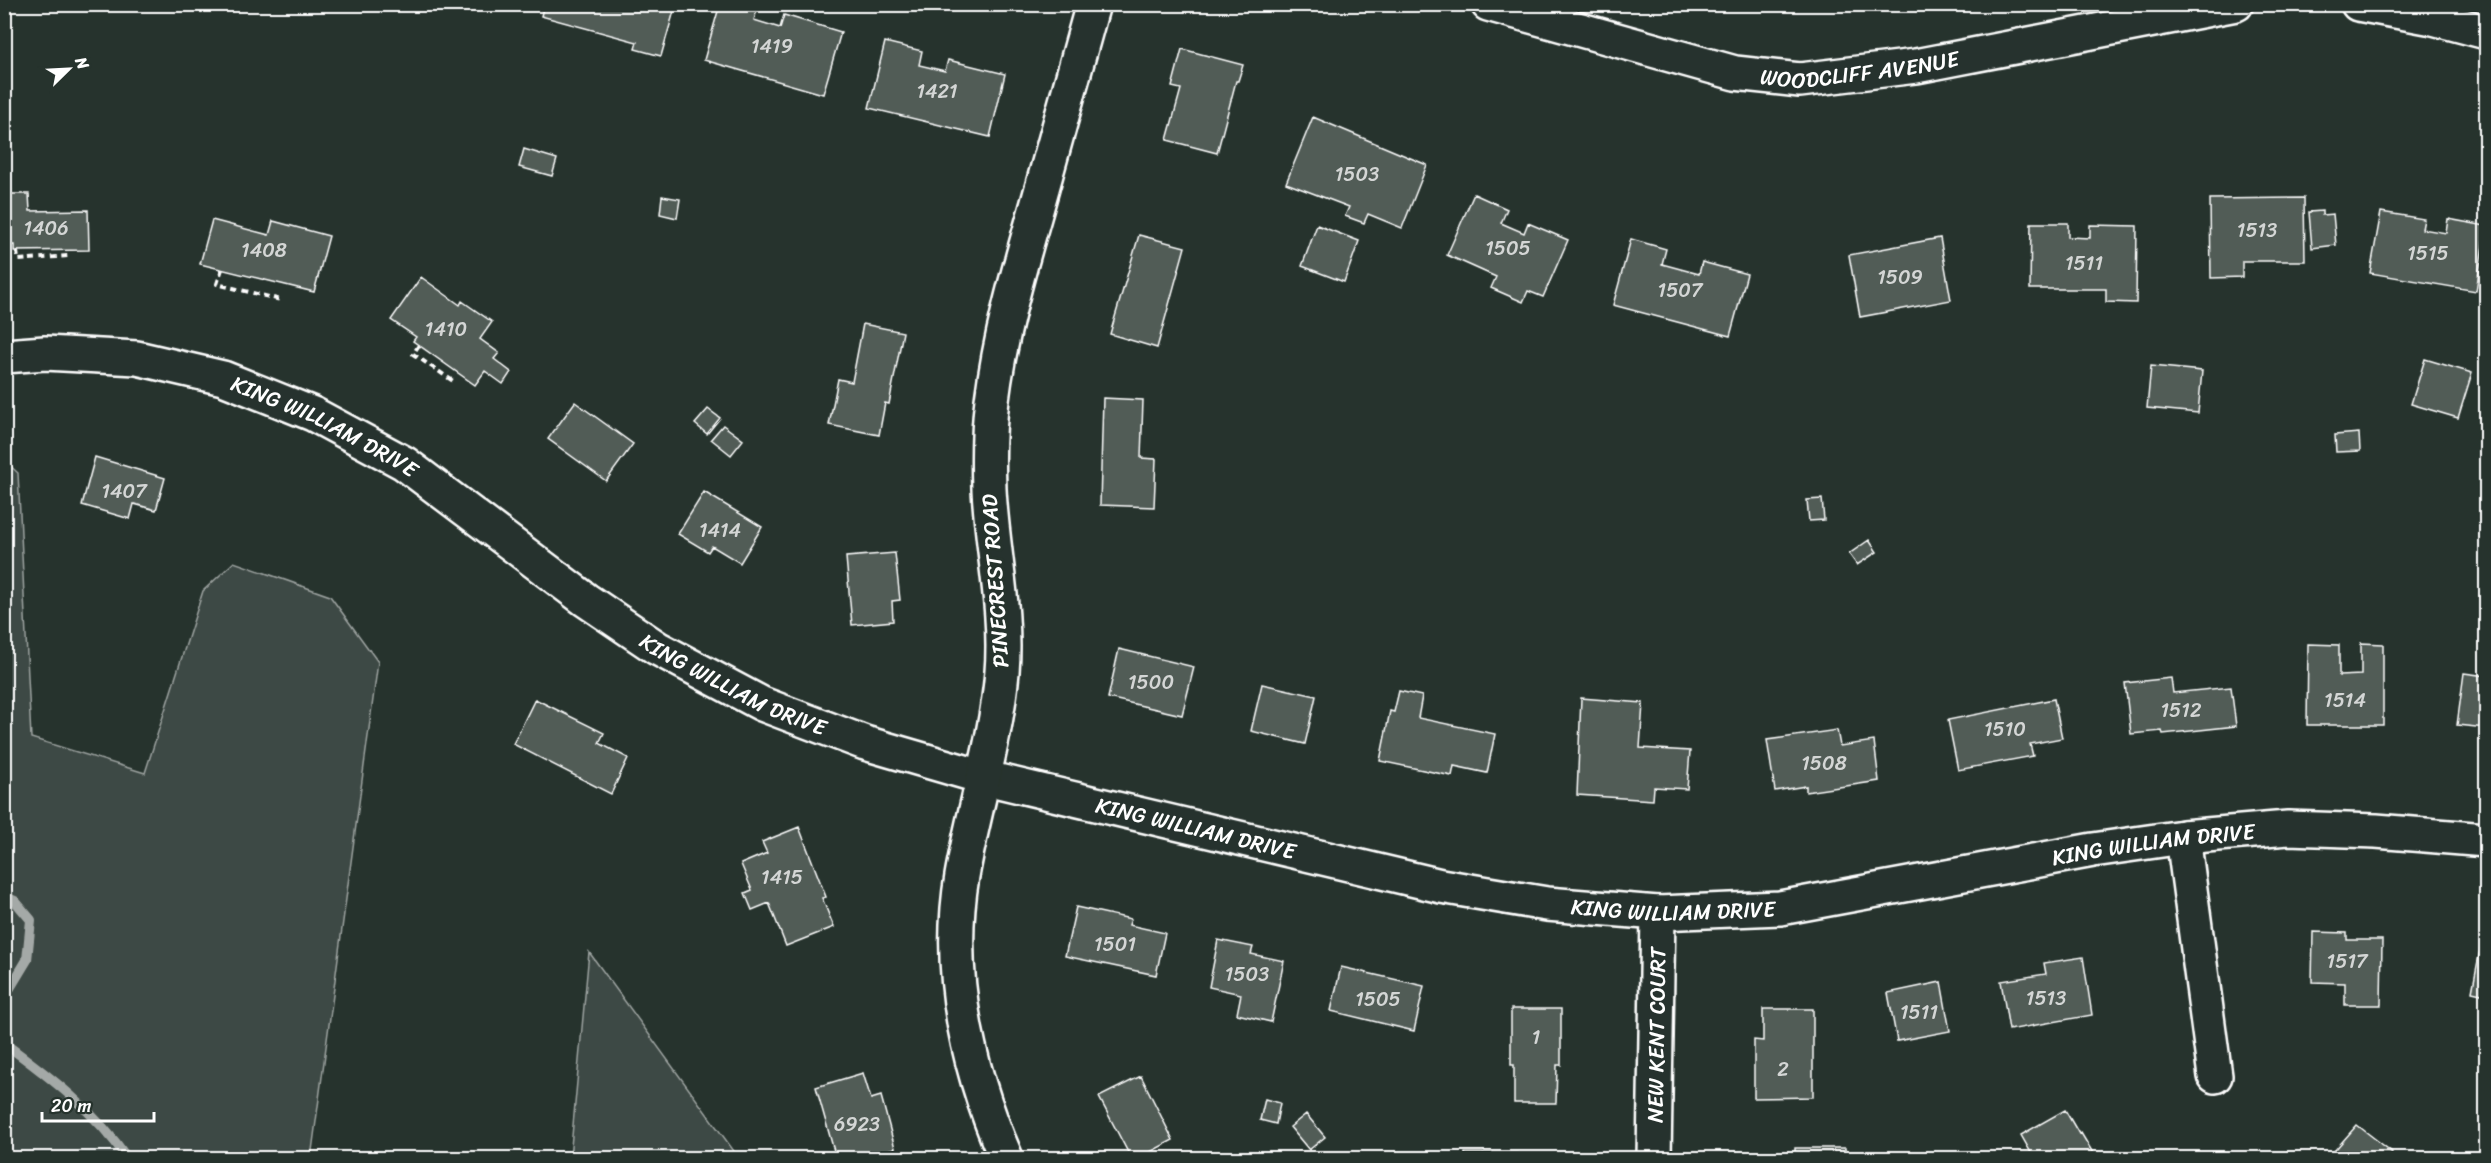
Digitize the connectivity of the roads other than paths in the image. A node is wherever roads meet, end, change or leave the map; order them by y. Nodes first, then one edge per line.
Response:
1 (1094, 4) edge
2 (1488, 4) edge
3 (2236, 4) edge
4 (2358, 4) edge
5 (2487, 32) edge
6 (4, 356) edge
7 (982, 777) junction
8 (2183, 837) junction
9 (2487, 840) edge
10 (1658, 913) junction
11 (2215, 1076) dead end
12 (1006, 1158) edge
13 (1654, 1158) edge

1 - 7 street, PINECREST ROAD
2 - 3 street, WOODCLIFF AVENUE
4 - 5 street
6 - 7 street, KING WILLIAM DRIVE
7 - 10 street, KING WILLIAM DRIVE
7 - 12 street, PINECREST ROAD
8 - 9 street, KING WILLIAM DRIVE
8 - 10 street, KING WILLIAM DRIVE
8 - 11 street
10 - 13 street, NEW KENT COURT

